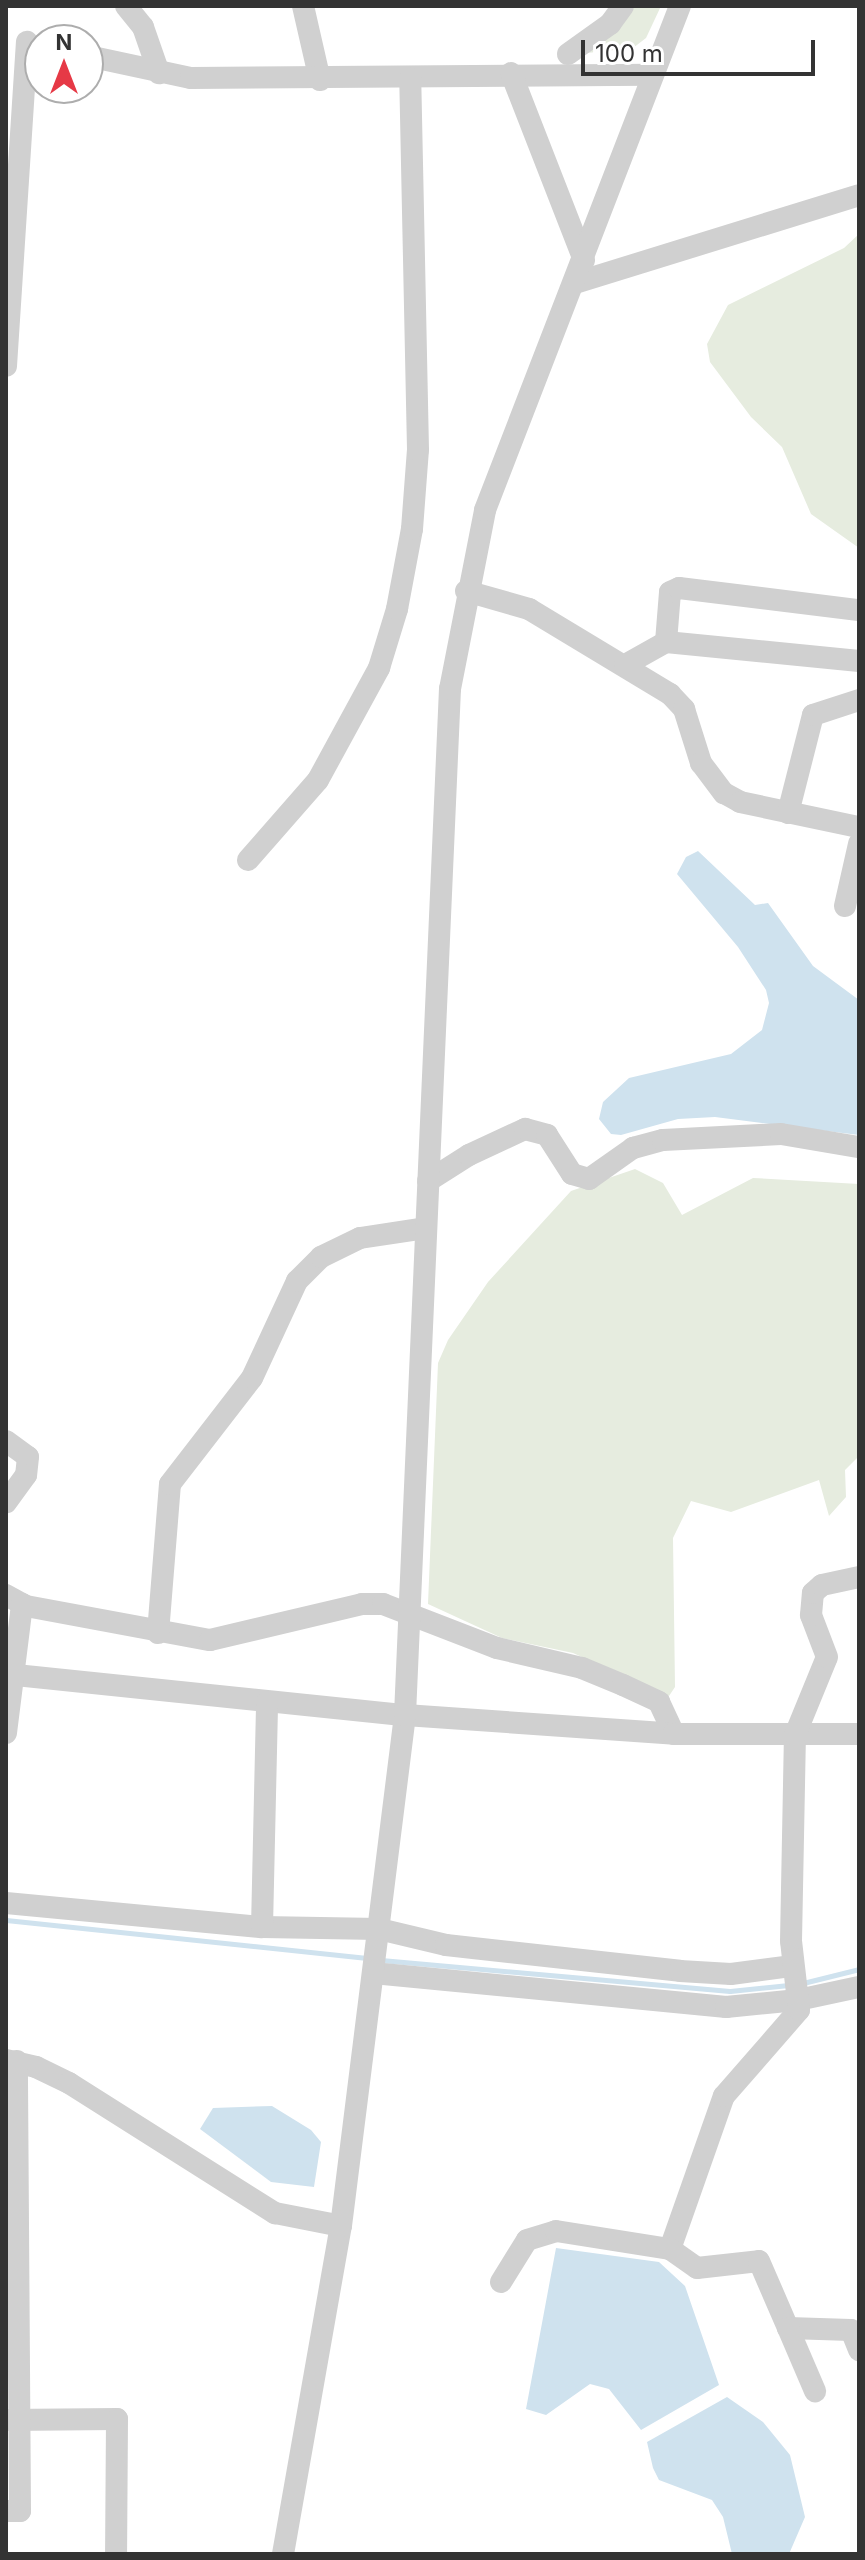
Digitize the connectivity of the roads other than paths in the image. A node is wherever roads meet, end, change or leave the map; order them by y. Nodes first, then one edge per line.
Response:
1 (126, 6) edge
2 (303, 6) edge
3 (623, 6) edge
4 (680, 6) edge
5 (24, 41) edge
6 (568, 54) dead end
7 (104, 60) edge
8 (159, 73) junction
9 (511, 73) junction
10 (650, 75) junction
11 (410, 78) junction
12 (320, 80) junction
13 (859, 195) edge
14 (584, 260) junction
15 (575, 283) junction
16 (6, 366) edge
17 (466, 591) junction
18 (859, 610) edge
19 (666, 642) junction
20 (859, 661) edge
21 (625, 665) junction
22 (859, 700) edge
23 (788, 813) junction
24 (859, 827) edge
25 (859, 844) edge
26 (248, 860) dead end
27 (845, 906) dead end
28 (859, 1147) edge
29 (428, 1181) junction
30 (425, 1228) junction
31 (6, 1441) edge
32 (6, 1503) edge
33 (859, 1577) edge
34 (14, 1600) edge
35 (411, 1611) junction
36 (158, 1633) junction
37 (9, 1674) edge
38 (267, 1702) junction
39 (405, 1715) junction
40 (6, 1733) edge
41 (674, 1734) junction
42 (859, 1734) edge
43 (795, 1735) junction
44 (6, 1903) edge
45 (262, 1927) junction
46 (378, 1933) junction
47 (792, 1966) junction
48 (373, 1973) junction
49 (859, 1987) edge
50 (798, 2000) junction
51 (11, 2061) edge
52 (341, 2226) junction
53 (670, 2249) junction
54 (501, 2282) dead end
55 (788, 2328) junction
56 (859, 2350) edge
57 (815, 2391) dead end
58 (13, 2420) edge
59 (6, 2511) edge
60 (116, 2554) edge
61 (283, 2554) edge

1 - 8 street
2 - 12 street
3 - 6 street
4 - 10 street
5 - 16 street
7 - 8 street
8 - 12 street
9 - 10 street
9 - 11 street
9 - 14 street
10 - 14 street
11 - 12 street
11 - 26 street
13 - 15 street
14 - 15 street
15 - 17 street
17 - 21 street
17 - 29 street
18 - 19 street
19 - 20 street
19 - 21 street
21 - 23 street
22 - 23 street
23 - 24 street
25 - 27 street
28 - 29 street
29 - 30 street
30 - 35 street
30 - 36 street
31 - 32 street
33 - 43 street
34 - 36 street
34 - 37 street
35 - 36 street
35 - 39 street
35 - 41 street
37 - 38 street
37 - 40 street
38 - 39 street
38 - 45 street
39 - 41 street
39 - 46 street
41 - 43 street
42 - 43 street
43 - 47 street
44 - 45 street
45 - 46 street
46 - 47 street
46 - 48 street
47 - 50 street
48 - 50 street
48 - 52 street
49 - 50 street
50 - 53 street
51 - 52 street
51 - 58 street
52 - 61 street
53 - 54 street
53 - 55 street
55 - 56 street
55 - 57 street
58 - 59 street
58 - 60 street

